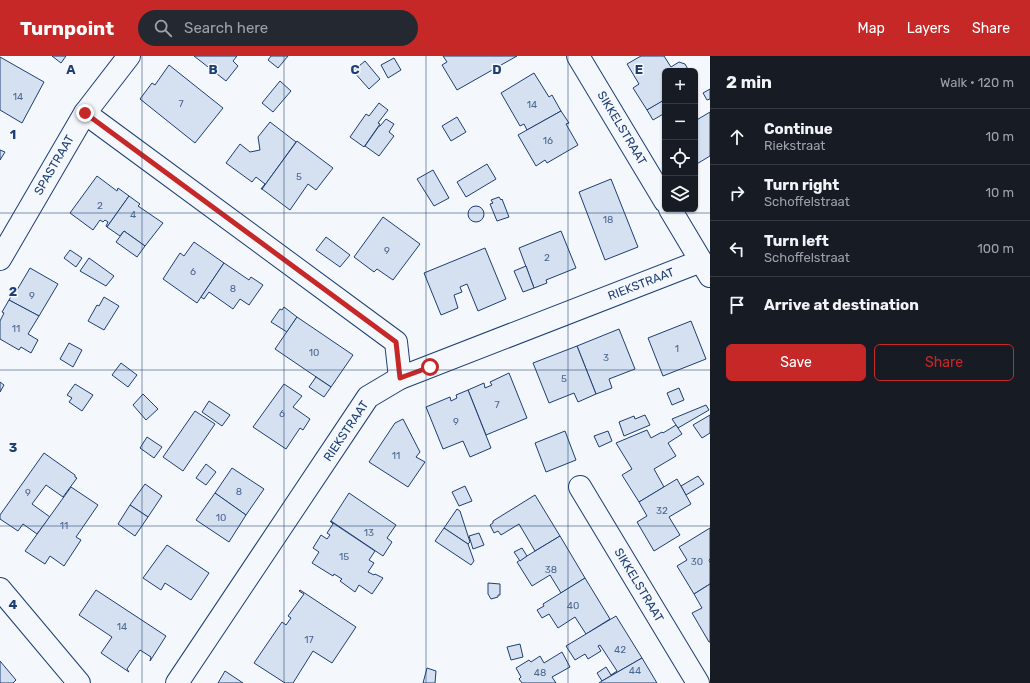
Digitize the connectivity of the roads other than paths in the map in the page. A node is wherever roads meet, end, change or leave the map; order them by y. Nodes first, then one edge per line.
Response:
1 (129, 56) edge
2 (578, 56) edge
3 (85, 113) junction
4 (662, 196) edge
5 (672, 212) edge
6 (0, 259) edge
7 (706, 268) edge
8 (400, 378) junction
9 (580, 487) dead end
10 (0, 589) edge
11 (79, 683) edge
12 (177, 683) edge
13 (698, 683) edge

1 - 3 street, SPASTRAAT
2 - 4 street, SIKKELSTRAAT
3 - 6 street, SPASTRAAT
3 - 8 street
5 - 7 street
7 - 8 street, RIEKSTRAAT
8 - 12 street, RIEKSTRAAT
9 - 13 street, SIKKELSTRAAT
10 - 11 street

